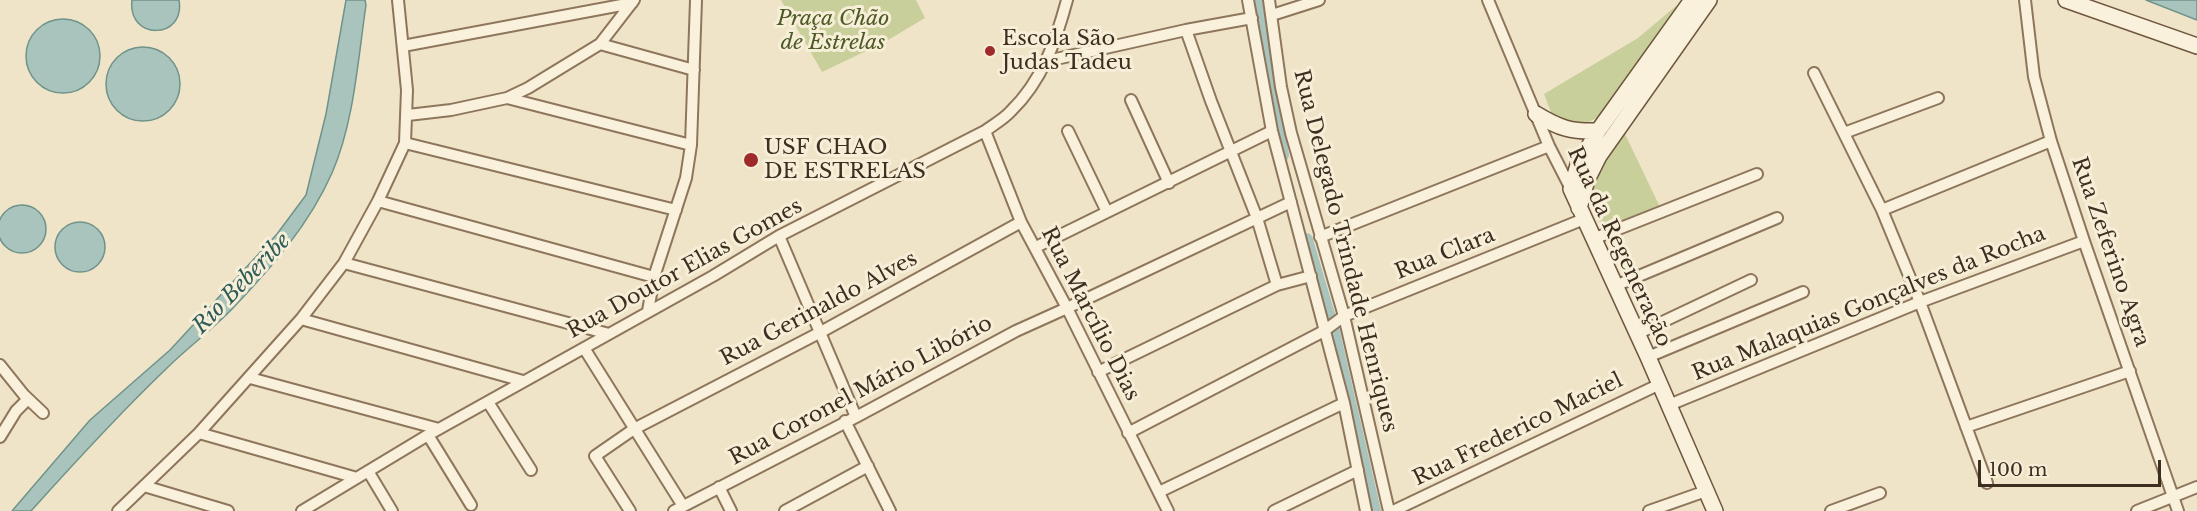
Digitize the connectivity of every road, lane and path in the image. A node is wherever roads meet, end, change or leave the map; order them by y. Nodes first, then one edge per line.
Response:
1 (398, 0) edge
2 (696, 0) edge
3 (1067, 0) edge
4 (1248, 0) edge
5 (1269, 0) edge
6 (1319, 0) edge
7 (1488, 0) edge
8 (1692, 0) edge
9 (1709, 0) edge
10 (2025, 0) edge
11 (2066, 0) edge
12 (633, 1) edge
13 (1272, 15) junction
14 (1252, 18) junction
15 (1186, 30) junction
16 (600, 44) junction
17 (403, 46) junction
18 (2197, 46) edge
19 (1047, 61) junction
20 (694, 69) junction
21 (1814, 73) dead end
22 (507, 98) junction
23 (1938, 98) dead end
24 (1131, 100) dead end
25 (1536, 114) junction
26 (408, 115) junction
27 (985, 131) junction
28 (1272, 131) junction
29 (1598, 131) junction
30 (1068, 132) dead end
31 (1844, 133) junction
32 (2051, 141) junction
33 (405, 143) junction
34 (691, 145) junction
35 (1549, 146) junction
36 (1233, 152) junction
37 (1757, 174) dead end
38 (1169, 183) junction
39 (1570, 189) junction
40 (378, 201) junction
41 (1291, 202) junction
42 (676, 210) junction
43 (1882, 210) junction
44 (1107, 212) junction
45 (1581, 214) junction
46 (1257, 218) junction
47 (1777, 218) dead end
48 (1021, 222) junction
49 (779, 236) junction
50 (1320, 237) junction
51 (1593, 239) junction
52 (2084, 241) junction
53 (1036, 247) junction
54 (344, 263) junction
55 (1311, 276) junction
56 (654, 277) junction
57 (1751, 280) dead end
58 (1277, 285) junction
59 (1615, 286) junction
60 (1803, 292) dead end
61 (1920, 302) junction
62 (1067, 308) junction
63 (648, 311) junction
64 (301, 319) junction
65 (1334, 324) junction
66 (819, 333) junction
67 (609, 334) junction
68 (1637, 334) junction
69 (584, 348) junction
70 (1648, 357) junction
71 (0, 365) edge
72 (2130, 371) junction
73 (1098, 372) junction
74 (250, 378) junction
75 (523, 381) junction
76 (1660, 384) junction
77 (28, 399) junction
78 (488, 402) junction
79 (1344, 403) junction
80 (1669, 405) junction
81 (43, 414) dead end
82 (851, 419) junction
83 (1966, 427) junction
84 (439, 429) junction
85 (634, 429) junction
86 (199, 433) junction
87 (1128, 433) junction
88 (428, 435) junction
89 (0, 437) edge
90 (868, 466) junction
91 (531, 470) dead end
92 (1358, 470) junction
93 (369, 471) junction
94 (357, 478) junction
95 (1987, 483) dead end
96 (144, 486) junction
97 (719, 487) junction
98 (2197, 487) edge
99 (1706, 491) junction
100 (1159, 492) junction
101 (1880, 493) dead end
102 (2173, 497) junction
103 (471, 505) dead end
104 (678, 509) edge
105 (307, 510) edge
106 (887, 510) edge
107 (118, 511) edge
108 (228, 511) edge
109 (392, 511) edge
110 (630, 511) edge
111 (731, 511) edge
112 (785, 511) edge
113 (1168, 511) edge
114 (1274, 511) edge
115 (1366, 511) edge
116 (1391, 511) edge
117 (1649, 511) edge
118 (1715, 511) edge
119 (1831, 511) edge
120 (2137, 511) edge
121 (2178, 511) edge

1 - 17 street
2 - 20 street
3 - 19 street, Rua Doutor Elias Gomes
4 - 14 street, Rua Delegado Trindade Henriques
5 - 13 street, Rua Delegado Trindade Henriques
6 - 13 street
7 - 25 street, Rua da Regeneração
8 - 29 main road
9 - 45 main road
10 - 32 street, Rua Zeferino Agra
11 - 18 main road
12 - 16 street
12 - 17 street
13 - 50 street, Rua Delegado Trindade Henriques
14 - 15 street
14 - 28 street, Rua Delegado Trindade Henriques
15 - 19 street
15 - 36 street
16 - 20 street
16 - 22 street
17 - 26 street
19 - 27 street, Rua Doutor Elias Gomes
20 - 34 street
21 - 31 street
22 - 26 street
22 - 34 street
23 - 31 street
24 - 38 street
25 - 29 main road
25 - 35 street, Rua da Regeneração
26 - 33 street
27 - 48 street, Rua Marcílio Dias
27 - 49 street, Rua Doutor Elias Gomes
28 - 36 street
28 - 41 street, Rua Delegado Trindade Henriques
29 - 39 main road
30 - 44 street
31 - 43 street
32 - 43 street
32 - 52 street, Rua Zeferino Agra
33 - 40 street
33 - 42 street
34 - 42 street
35 - 39 street, Rua da Regeneração
35 - 50 street
36 - 38 street
36 - 46 street
37 - 51 street
38 - 44 street
39 - 45 main road, Rua da Regeneração
40 - 54 street
40 - 56 street
41 - 46 street, Rua Coronel Mário Libório
41 - 55 street, Rua Delegado Trindade Henriques
42 - 56 street
43 - 61 street
44 - 53 street
45 - 51 main road, Rua da Regeneração
45 - 65 street, Rua Clara
46 - 58 street
46 - 62 street, Rua Coronel Mário Libório
47 - 59 street
48 - 53 street, Rua Marcílio Dias
48 - 66 street, Rua Gerinaldo Alves
49 - 63 street, Rua Doutor Elias Gomes
49 - 66 street
50 - 65 street, Rua Delegado Trindade Henriques
51 - 59 main road, Rua da Regeneração
52 - 61 street, Rua Malaquias Gonçalves da Rocha
52 - 72 street, Rua Zeferino Agra
53 - 62 street, Rua Marcílio Dias
54 - 64 street
54 - 67 street
55 - 58 street
55 - 65 street, Rua Delegado Trindade Henriques
56 - 63 street
57 - 68 street
58 - 73 street
59 - 68 main road, Rua da Regeneração
60 - 70 street
61 - 80 street, Rua Malaquias Gonçalves da Rocha
61 - 83 street
62 - 73 street, Rua Marcílio Dias
62 - 82 street, Rua Coronel Mário Libório
63 - 67 street, Rua Doutor Elias Gomes
64 - 74 street
64 - 75 street
65 - 79 street, Rua Delegado Trindade Henriques
65 - 87 street, Rua Clara
65 - 116 street, Rua Delegado Trindade Henriques
66 - 82 street
66 - 85 street, Rua Gerinaldo Alves
67 - 69 street, Rua Doutor Elias Gomes
68 - 70 main road, Rua da Regeneração
69 - 75 street, Rua Doutor Elias Gomes
69 - 85 street
70 - 76 main road, Rua da Regeneração
71 - 77 street
72 - 83 street
72 - 102 street, Rua Zeferino Agra
73 - 87 street, Rua Marcílio Dias
74 - 84 street
74 - 86 street
75 - 78 street, Rua Doutor Elias Gomes
76 - 80 main road, Rua da Regeneração
76 - 116 street, Rua Frederico Maciel
77 - 81 street
77 - 89 street
78 - 84 street, Rua Doutor Elias Gomes
78 - 91 street
79 - 92 street, Rua Delegado Trindade Henriques
79 - 100 street
80 - 99 main road, Rua da Regeneração
82 - 90 street
82 - 97 street, Rua Coronel Mário Libório
83 - 95 street
84 - 88 street, Rua Doutor Elias Gomes
85 - 104 street
85 - 110 street, Rua Gerinaldo Alves
86 - 94 street
86 - 96 street
87 - 100 street, Rua Marcílio Dias
88 - 93 street, Rua Doutor Elias Gomes
88 - 103 street
90 - 106 street
90 - 112 street
92 - 114 street
92 - 115 street, Rua Delegado Trindade Henriques
93 - 94 street, Rua Doutor Elias Gomes
93 - 109 street
94 - 105 street, Rua Doutor Elias Gomes
96 - 107 street
96 - 108 street
97 - 104 street, Rua Coronel Mário Libório
97 - 111 street
98 - 102 street
99 - 117 street
99 - 118 main road, Rua da Regeneração
100 - 113 street, Rua Marcílio Dias
101 - 119 street
102 - 120 street
102 - 121 street, Rua Zeferino Agra

